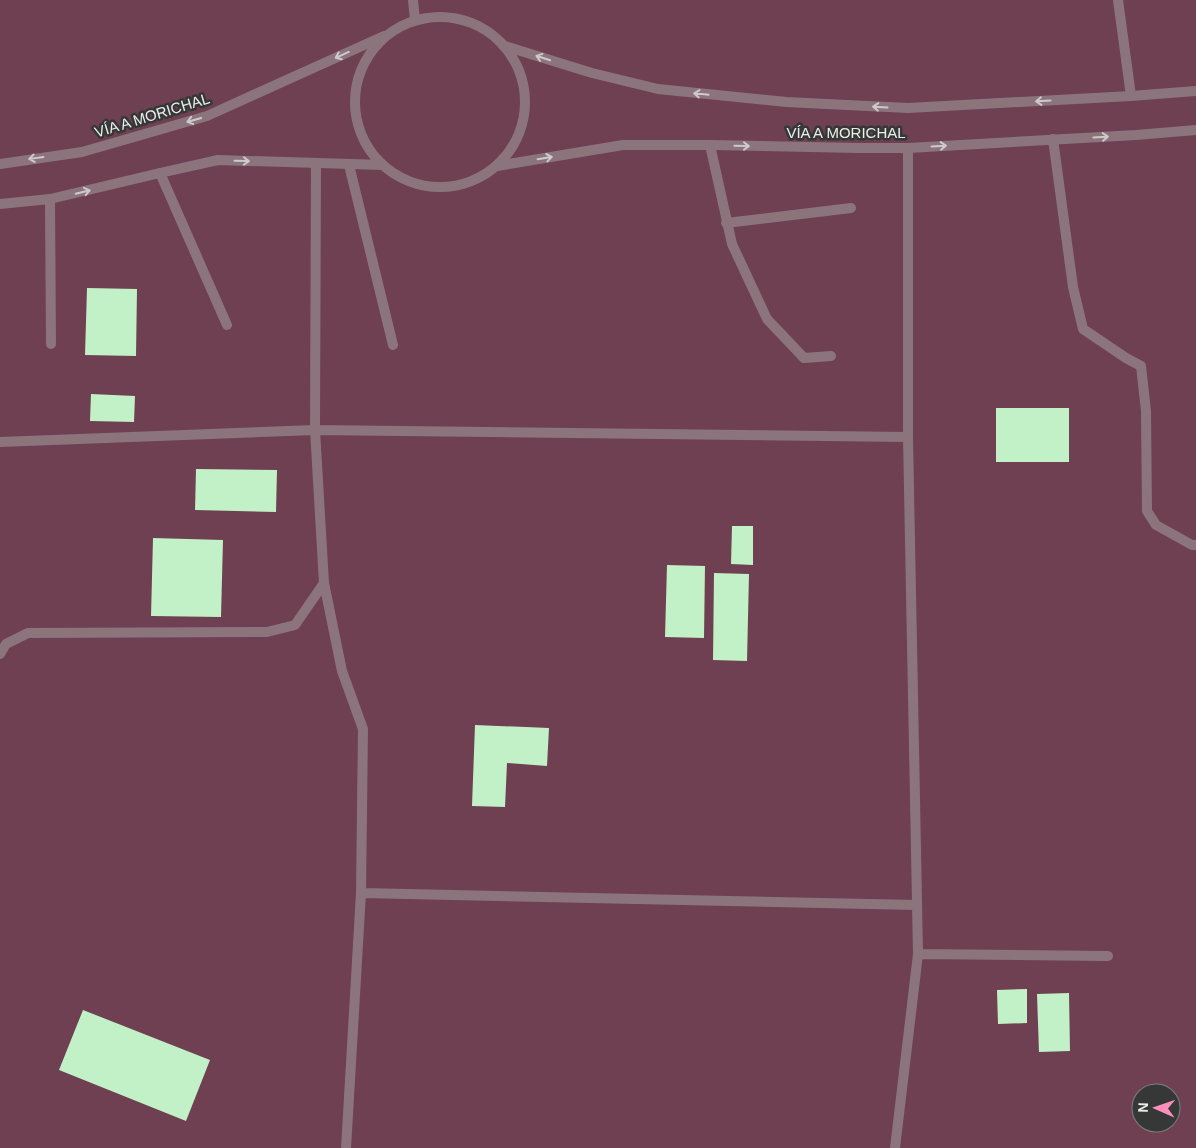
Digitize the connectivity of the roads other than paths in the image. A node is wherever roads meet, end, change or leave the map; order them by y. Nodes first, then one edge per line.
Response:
1 (413, 0) edge
2 (1118, 0) edge
3 (414, 20) junction
4 (387, 35) junction
5 (505, 46) junction
6 (1196, 91) edge
7 (1131, 96) junction
8 (1196, 130) edge
9 (1053, 139) junction
10 (710, 145) junction
11 (908, 148) junction
12 (316, 163) junction
13 (0, 164) edge
14 (349, 165) junction
15 (383, 166) junction
16 (497, 166) junction
17 (160, 173) junction
18 (50, 200) junction
19 (0, 204) edge
20 (851, 208) dead end
21 (726, 223) junction
22 (227, 326) dead end
23 (51, 344) dead end
24 (394, 345) dead end
25 (831, 356) dead end
26 (315, 430) junction
27 (908, 437) junction
28 (0, 442) edge
29 (1196, 545) edge
30 (324, 582) junction
31 (0, 654) edge
32 (362, 893) junction
33 (917, 905) junction
34 (918, 954) junction
35 (1108, 956) dead end
36 (346, 1148) edge
37 (895, 1148) edge

1 - 3 street
2 - 7 street
3 - 4 street
3 - 5 street
4 -> 13 street, VÍA A MORICHAL
4 - 15 street
7 -> 5 street, VÍA A MORICHAL
5 - 16 street
6 - 7 street, VÍA A MORICHAL
9 -> 8 street, VÍA A MORICHAL
11 -> 9 street, VÍA A MORICHAL
9 - 29 street
10 -> 11 street, VÍA A MORICHAL
16 -> 10 street, VÍA A MORICHAL
10 - 21 street
11 - 27 street
12 - 14 street
17 -> 12 street
12 - 26 street
14 - 15 street
14 - 24 street
15 - 16 street
18 -> 17 street
17 - 22 street
18 - 19 street
18 - 23 street
20 - 21 street
21 - 25 street
26 - 27 street
26 - 28 street
26 - 30 street
27 - 33 street
30 - 31 street
30 - 32 street
32 - 33 street
32 - 36 street
33 - 34 street
34 - 35 street
34 - 37 street

